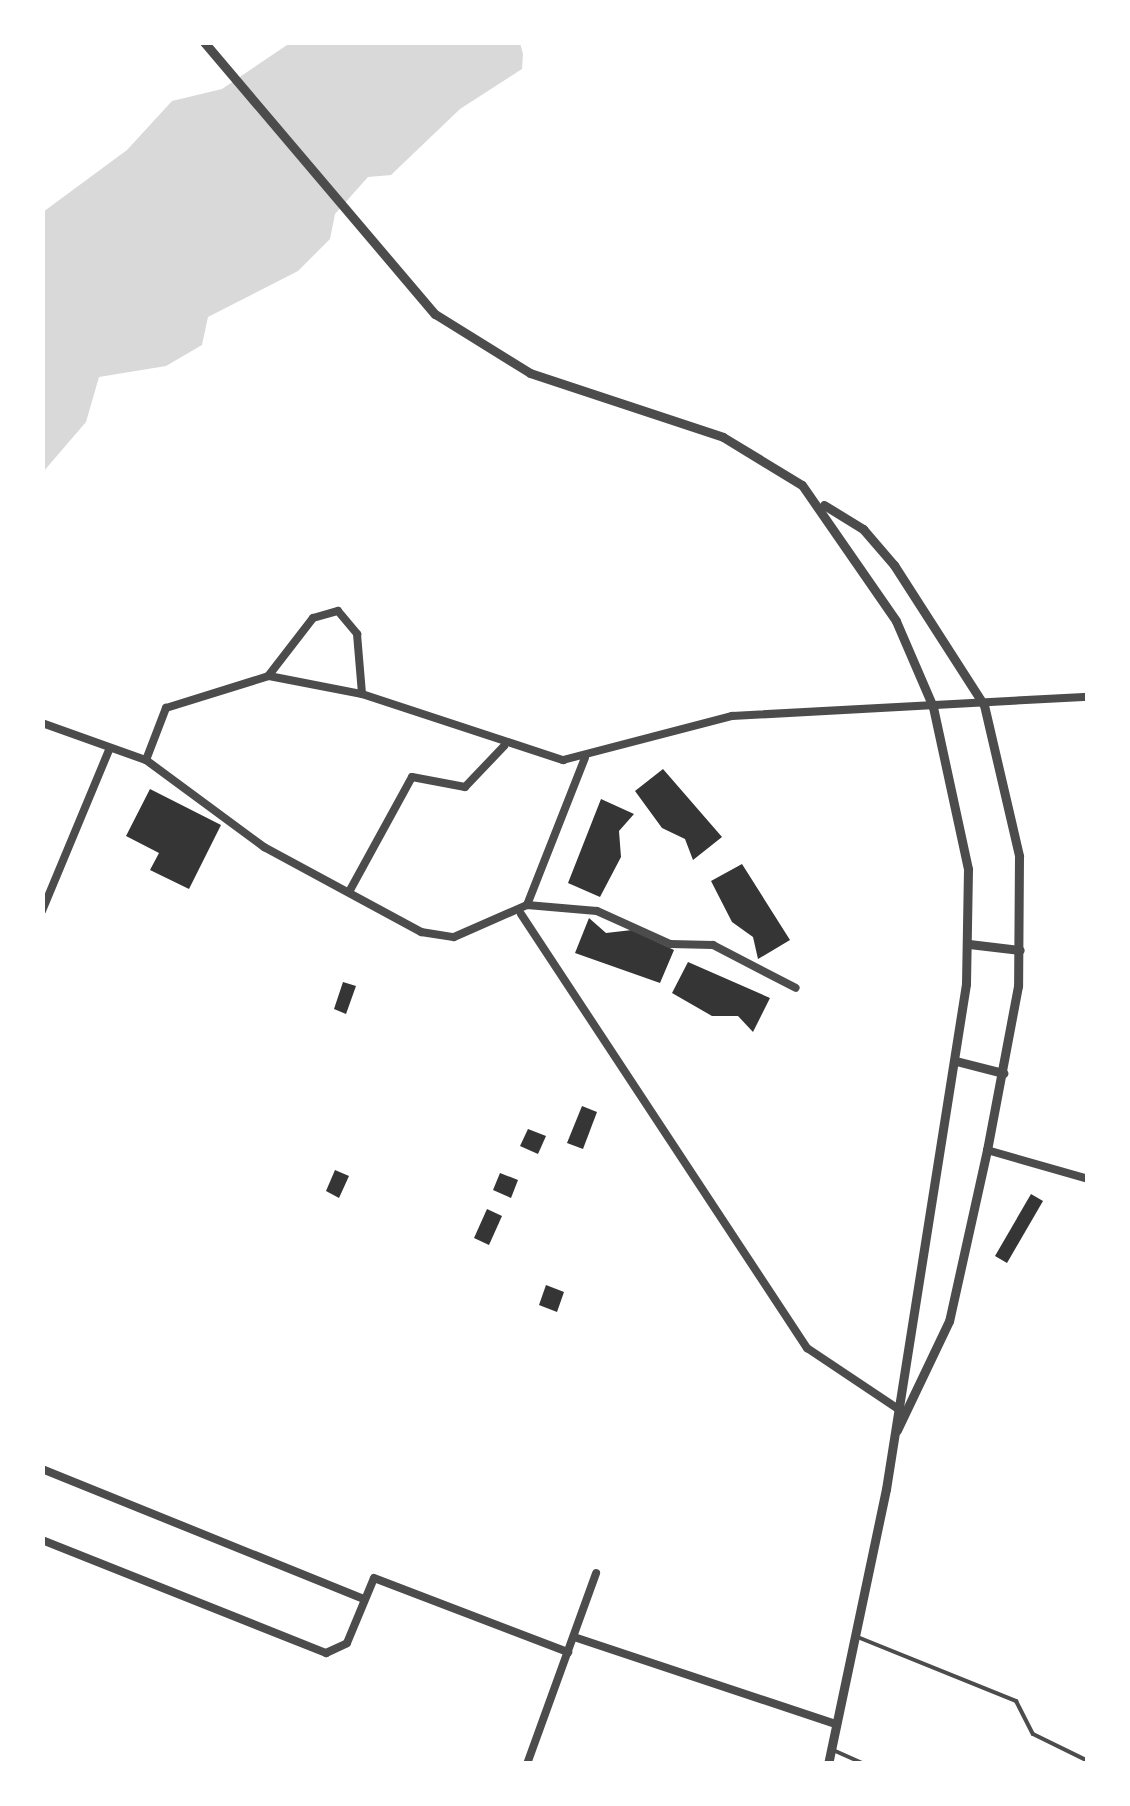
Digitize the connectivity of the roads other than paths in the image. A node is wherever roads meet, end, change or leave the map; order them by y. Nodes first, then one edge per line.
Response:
1 (204, 42) edge
2 (821, 503) junction
3 (269, 676) junction
4 (362, 694) junction
5 (1088, 697) edge
6 (984, 705) junction
7 (933, 708) junction
8 (42, 723) edge
9 (504, 746) junction
10 (109, 750) junction
11 (585, 758) junction
12 (146, 760) junction
13 (350, 892) junction
14 (528, 905) junction
15 (42, 911) edge
16 (521, 914) junction
17 (969, 944) junction
18 (1020, 950) junction
19 (796, 988) dead end
20 (956, 1060) junction
21 (1003, 1073) junction
22 (987, 1150) junction
23 (1088, 1179) edge
24 (898, 1409) junction
25 (896, 1432) junction
26 (42, 1469) edge
27 (42, 1540) edge
28 (596, 1572) dead end
29 (362, 1598) junction
30 (855, 1636) junction
31 (574, 1637) junction
32 (568, 1652) junction
33 (836, 1724) junction
34 (831, 1750) junction
35 (1088, 1761) edge
36 (527, 1764) edge
37 (828, 1764) edge
38 (866, 1764) edge

1 - 2 street
2 - 6 street
2 - 7 street
3 - 4 street
3 - 4 street
3 - 12 street
4 - 9 street
5 - 6 street
6 - 7 street
6 - 18 street
7 - 11 street
7 - 17 street
8 - 10 street
9 - 11 street
9 - 13 street
10 - 12 street
10 - 15 street
11 - 14 street
12 - 13 street
13 - 16 street
14 - 16 street
14 - 19 street
16 - 24 street
17 - 18 street
17 - 20 street
18 - 21 street
20 - 21 street
20 - 24 street
21 - 22 street
22 - 23 street
22 - 25 street
24 - 25 street
25 - 30 street
26 - 29 street
27 - 29 street
28 - 31 street
29 - 32 street
30 - 33 street
30 - 35 lane
31 - 32 street
31 - 33 street
32 - 36 street
33 - 34 street
34 - 37 street
34 - 38 lane

